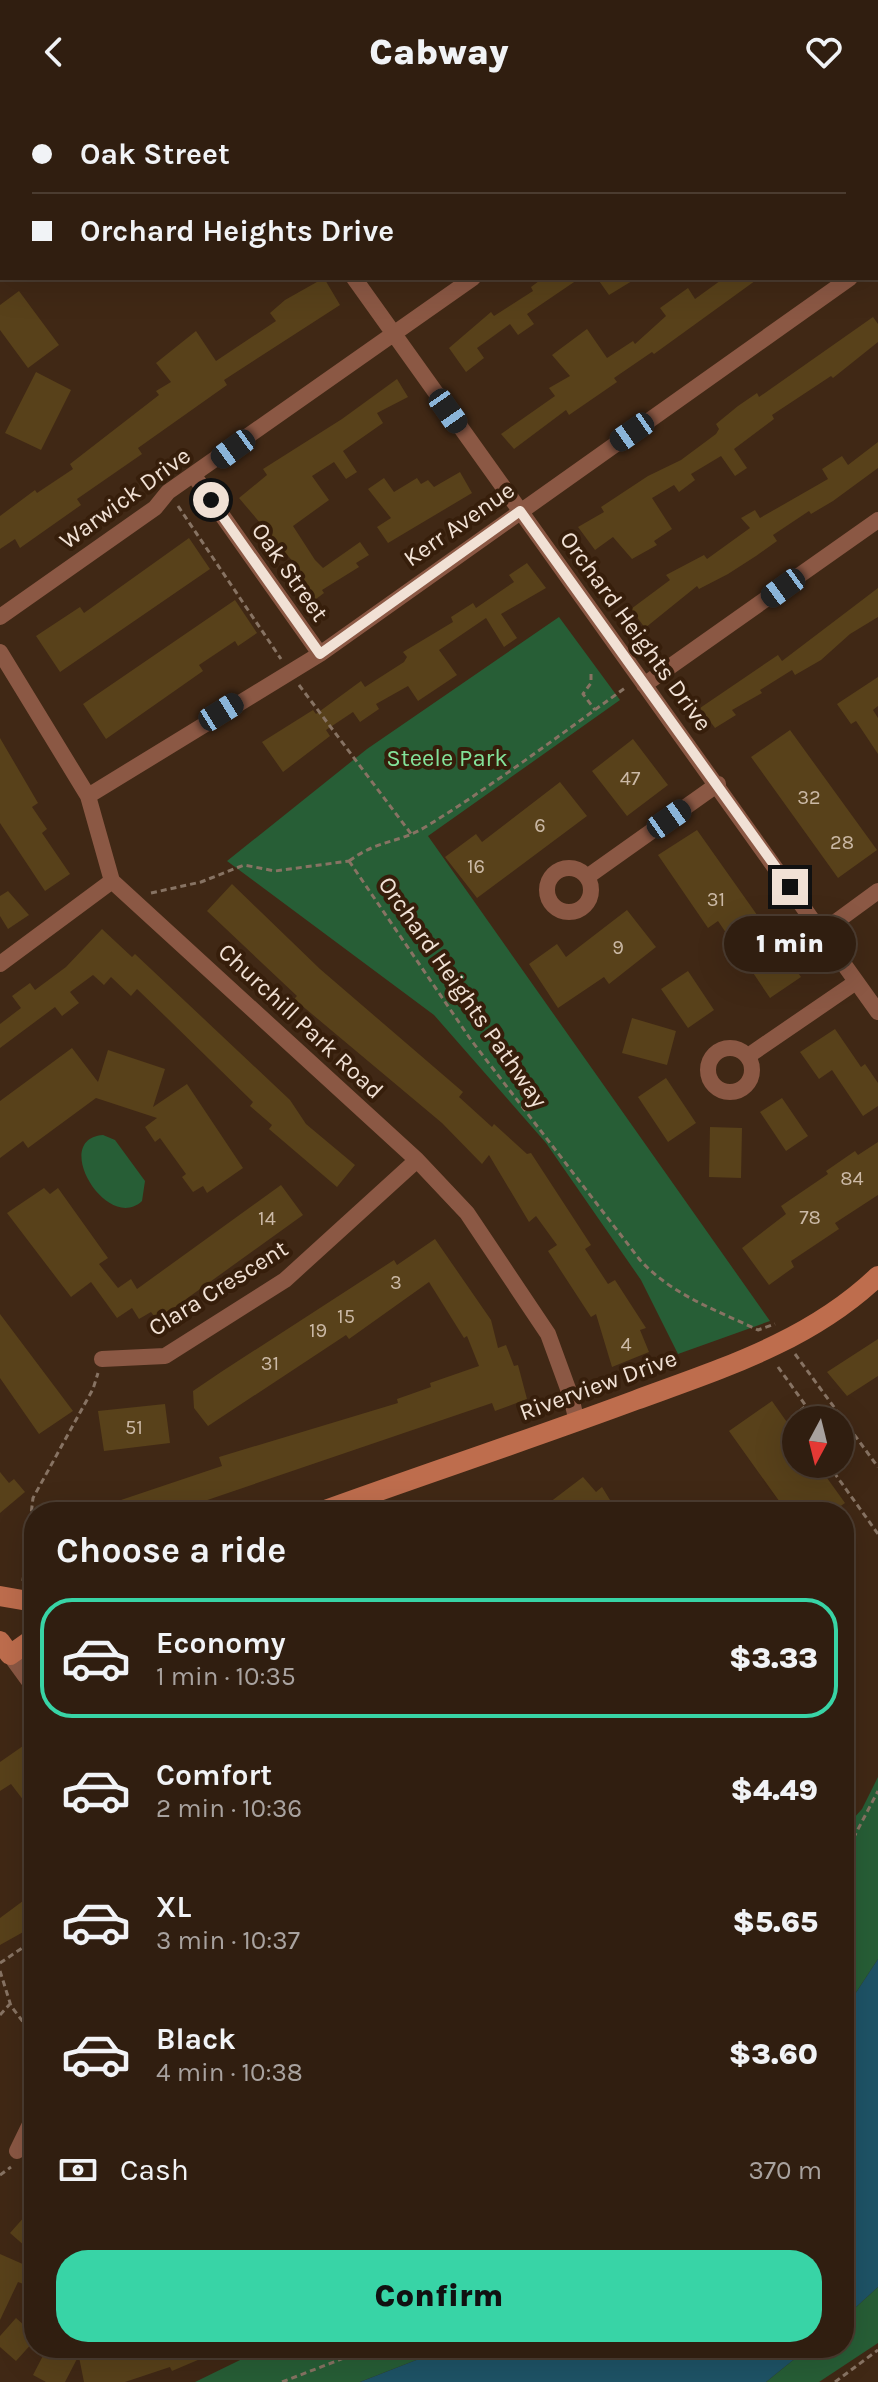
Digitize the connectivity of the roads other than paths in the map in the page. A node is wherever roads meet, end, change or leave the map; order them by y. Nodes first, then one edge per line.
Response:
1 (355, 280) edge
2 (470, 280) edge
3 (847, 280) edge
4 (393, 336) junction
5 (195, 477) junction
6 (520, 511) junction
7 (878, 520) edge
8 (0, 617) edge
9 (0, 652) edge
10 (320, 654) junction
11 (644, 685) junction
12 (718, 784) junction
13 (88, 796) junction
14 (587, 877) dead end
15 (112, 881) junction
16 (878, 891) edge
17 (822, 932) junction
18 (0, 964) edge
19 (856, 982) junction
20 (878, 1012) edge
21 (748, 1056) dead end
22 (417, 1160) junction
23 (878, 1276) edge
24 (102, 1359) road end
25 (577, 1422) junction
26 (349, 1502) edge
27 (0, 1596) edge
28 (24, 1597) edge
29 (24, 1641) edge
30 (5, 1648) edge
31 (24, 1674) edge
32 (24, 2138) edge
33 (14, 2159) road end

1 - 4 street, Orchard Heights Drive
2 - 4 street, Warwick Drive
3 - 6 street, Kerr Avenue
4 - 5 street, Warwick Drive
4 - 6 street, Orchard Heights Drive
5 - 8 street, Warwick Drive
5 - 10 street, Oak Street
6 - 10 street, Kerr Avenue
6 - 11 street, Orchard Heights Drive
7 - 11 street
9 - 13 street
10 - 13 street, Kerr Avenue
11 - 12 street, Orchard Heights Drive
12 - 14 street
12 - 17 street, Orchard Heights Drive
13 - 15 street
15 - 18 street
15 - 22 street, Churchill Park Road
16 - 17 street
17 - 19 street, Orchard Heights Drive
19 - 20 street, Orchard Heights Drive
19 - 21 street
22 - 24 street, Clara Crescent
22 - 25 street, Churchill Park Road
23 - 25 street, Riverview Drive
25 - 26 street, Riverview Drive
27 - 28 street
29 - 30 street
30 - 31 street
32 - 33 street

